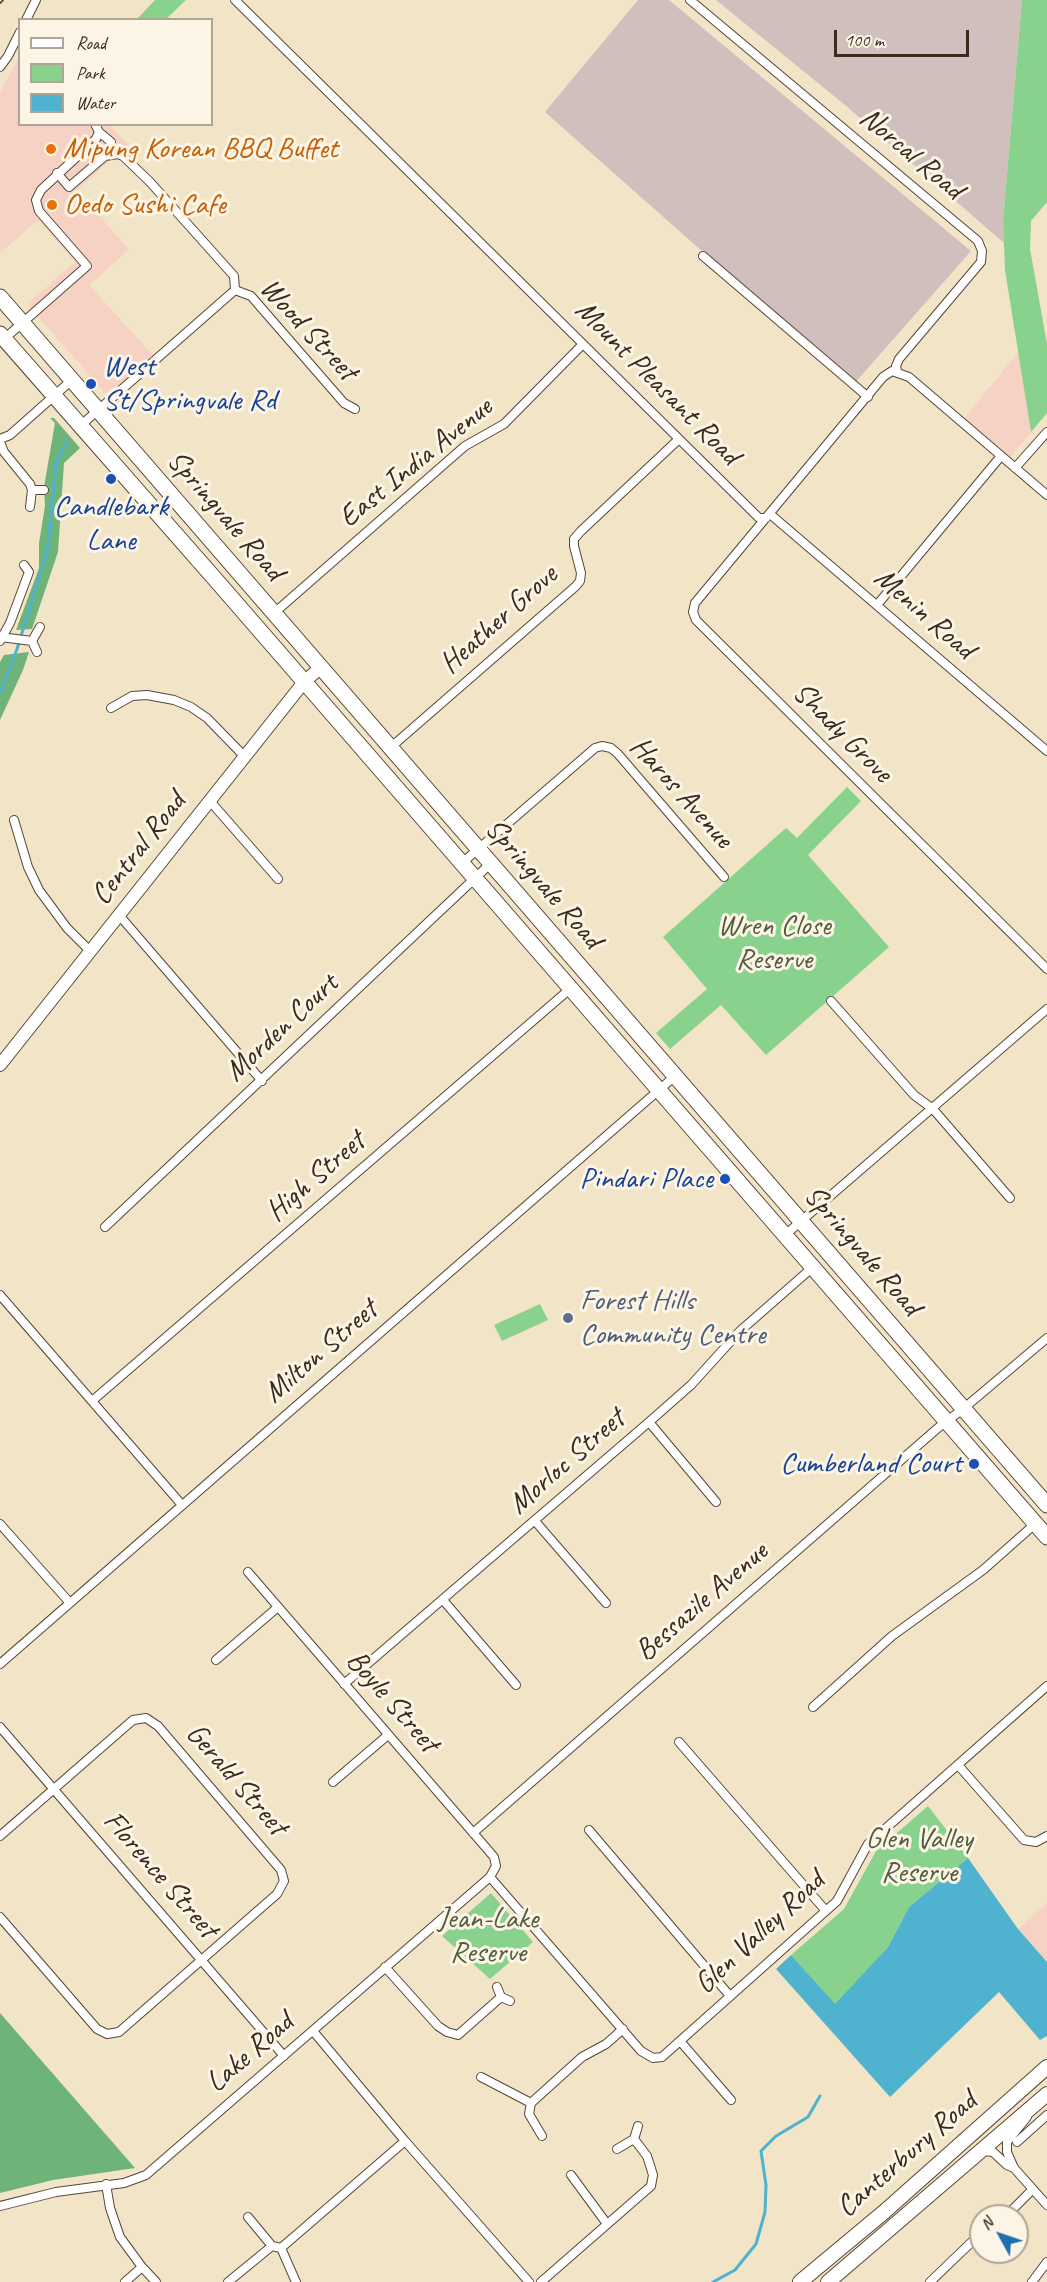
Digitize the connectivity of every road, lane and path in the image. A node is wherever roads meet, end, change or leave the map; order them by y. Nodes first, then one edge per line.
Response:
1 (36, 0) edge
2 (235, 0) edge
3 (690, 0) edge
4 (27, 18) edge
5 (16, 50) edge
6 (0, 67) edge
7 (97, 128) edge
8 (111, 142) dead end
9 (57, 173) junction
10 (703, 256) dead end
11 (235, 290) junction
12 (0, 297) edge
13 (23, 322) junction
14 (2, 336) edge
15 (583, 344) junction
16 (897, 371) junction
17 (73, 379) junction
18 (54, 396) junction
19 (868, 397) junction
20 (355, 409) dead end
21 (99, 410) junction
22 (80, 426) junction
23 (1047, 432) edge
24 (679, 439) junction
25 (0, 441) edge
26 (1001, 456) junction
27 (1015, 468) junction
28 (32, 490) junction
29 (44, 490) dead end
30 (1047, 495) edge
31 (30, 507) dead end
32 (768, 516) junction
33 (29, 569) dead end
34 (877, 605) junction
35 (273, 614) junction
36 (40, 627) dead end
37 (1, 638) edge
38 (24, 640) junction
39 (38, 652) dead end
40 (320, 668) junction
41 (304, 682) junction
42 (111, 708) dead end
43 (390, 748) junction
44 (1047, 751) edge
45 (245, 757) junction
46 (210, 801) junction
47 (14, 820) dead end
48 (478, 850) junction
49 (462, 863) junction
50 (490, 864) junction
51 (724, 877) dead end
52 (475, 878) junction
53 (278, 879) dead end
54 (119, 915) junction
55 (90, 951) junction
56 (1047, 969) edge
57 (571, 988) junction
58 (831, 1001) dead end
59 (1047, 1009) edge
60 (0, 1065) edge
61 (675, 1076) junction
62 (262, 1081) junction
63 (659, 1090) junction
64 (933, 1109) junction
65 (1010, 1198) dead end
66 (801, 1222) junction
67 (105, 1227) dead end
68 (785, 1235) junction
69 (813, 1267) junction
70 (0, 1295) edge
71 (3, 1306) edge
72 (1047, 1338) edge
73 (92, 1401) junction
74 (963, 1409) junction
75 (946, 1421) junction
76 (649, 1422) junction
77 (716, 1502) dead end
78 (182, 1504) junction
79 (1047, 1505) edge
80 (535, 1521) junction
81 (0, 1524) edge
82 (1035, 1524) junction
83 (1047, 1538) edge
84 (248, 1572) dead end
85 (443, 1600) junction
86 (70, 1603) junction
87 (606, 1603) dead end
88 (278, 1607) junction
89 (216, 1660) dead end
90 (0, 1664) edge
91 (345, 1684) junction
92 (516, 1685) dead end
93 (1047, 1686) edge
94 (813, 1707) dead end
95 (0, 1727) edge
96 (388, 1735) junction
97 (679, 1742) dead end
98 (958, 1765) junction
99 (333, 1782) dead end
100 (54, 1789) junction
101 (589, 1830) dead end
102 (473, 1833) junction
103 (0, 1836) edge
104 (1047, 1836) edge
105 (496, 1866) joint
106 (490, 1877) junction
107 (826, 1911) junction
108 (0, 1917) edge
109 (201, 1959) junction
110 (385, 1967) junction
111 (497, 1987) dead end
112 (730, 1996) junction
113 (623, 2030) junction
114 (313, 2031) junction
115 (680, 2041) junction
116 (284, 2056) junction
117 (1047, 2067) edge
118 (481, 2077) dead end
119 (1034, 2080) junction
120 (1047, 2094) edge
121 (731, 2100) dead end
122 (531, 2103) junction
123 (1036, 2104) junction
124 (1047, 2115) edge
125 (638, 2126) dead end
126 (542, 2136) dead end
127 (634, 2139) junction
128 (405, 2141) junction
129 (1017, 2142) dead end
130 (617, 2149) dead end
131 (983, 2151) junction
132 (1014, 2168) junction
133 (571, 2175) dead end
134 (106, 2184) junction
135 (1033, 2189) junction
136 (1018, 2204) edge
137 (1047, 2205) edge
138 (0, 2206) edge
139 (248, 2217) dead end
140 (607, 2224) junction
141 (969, 2245) edge
142 (277, 2247) junction
143 (1047, 2262) edge
144 (142, 2268) junction
145 (125, 2282) edge
146 (156, 2282) edge
147 (228, 2282) edge
148 (296, 2282) edge
149 (529, 2282) edge
150 (541, 2282) edge
151 (800, 2282) edge
152 (828, 2282) edge
153 (930, 2282) edge
154 (1032, 2282) edge

1 - 4 street
2 - 15 street, Mount Pleasant Road
3 - 16 street, Norcal Road
5 - 6 street
7 - 8 street
7 - 9 street
9 - 11 street, Wood Street
9 - 13 street
10 - 19 street
11 - 20 street, Wood Street
11 - 21 street
12 - 13 highway, Springvale Road
13 - 14 street
13 - 17 highway, Springvale Road
14 - 18 highway, Springvale Road
15 - 24 street, Mount Pleasant Road
15 - 35 street, East India Avenue
16 - 19 street
16 - 26 street
17 - 18 street
17 - 21 highway, Springvale Road
18 - 22 highway, Springvale Road
18 - 25 street
19 - 32 street
21 - 22 street
21 - 35 highway, Springvale Road
22 - 41 highway, Springvale Road
23 - 27 street
24 - 32 street, Mount Pleasant Road
24 - 43 street, Heather Grove
25 - 28 street
26 - 27 street
26 - 34 street
27 - 30 street
28 - 29 street
28 - 31 street
32 - 34 street, Menin Road
32 - 56 street, Shady Grove
33 - 37 street
34 - 44 street, Menin Road
35 - 40 highway, Springvale Road
36 - 38 street
37 - 38 street
38 - 39 street
40 - 41 street, Central Road
40 - 43 highway, Springvale Road
41 - 45 street, Central Road
41 - 49 highway, Springvale Road
42 - 45 street
43 - 48 highway, Springvale Road
45 - 46 street, Central Road
46 - 53 street
46 - 54 street, Central Road
47 - 55 street
48 - 49 street, Haros Avenue
48 - 50 highway, Springvale Road
48 - 51 street, Haros Avenue
49 - 52 highway, Springvale Road
50 - 52 street, Morden Court
50 - 61 highway, Springvale Road
52 - 57 highway, Springvale Road
52 - 62 street, Morden Court
54 - 55 street, Central Road
54 - 62 street
55 - 60 street, Central Road
57 - 63 highway, Springvale Road
57 - 73 street, High Street
58 - 64 street
59 - 64 street
61 - 63 street, Milton Street
61 - 66 highway, Springvale Road
62 - 67 street, Morden Court
63 - 68 highway, Springvale Road
63 - 78 street, Milton Street
64 - 65 street
64 - 66 street
66 - 68 street
66 - 74 highway, Springvale Road
68 - 69 highway, Springvale Road
69 - 75 highway, Springvale Road
69 - 76 street, Morloc Street
70 - 71 street
71 - 73 street
72 - 74 street, Bessazile Avenue
73 - 78 street
74 - 75 street, Bessazile Avenue
74 - 79 highway, Springvale Road
75 - 82 highway, Springvale Road
75 - 102 street, Bessazile Avenue
76 - 77 street
76 - 80 street, Morloc Street
78 - 86 street, Milton Street
80 - 85 street, Morloc Street
80 - 87 street
81 - 86 street
82 - 83 highway, Springvale Road
82 - 94 street
84 - 88 street, Boyle Street
85 - 91 street, Morloc Street
85 - 92 street
86 - 90 street, Milton Street
88 - 89 street
88 - 91 street, Boyle Street
91 - 96 street, Boyle Street
93 - 98 street, Glen Valley Road
95 - 100 street, Florence Street
96 - 99 street
96 - 102 street, Boyle Street
97 - 107 street
98 - 104 street
98 - 107 street, Glen Valley Road
100 - 103 street, Gerald Street
100 - 109 street, Florence Street
100 - 109 street, Gerald Street
101 - 112 street
102 - 105 street, Boyle Street
105 - 106 street, Lake Road
106 - 110 street, Lake Road
106 - 113 street
107 - 112 street, Glen Valley Road
108 - 109 street, Gerald Street
109 - 116 street, Florence Street
110 - 111 street
110 - 114 street, Lake Road
112 - 115 street, Glen Valley Road
113 - 115 street, Glen Valley Road
113 - 122 street
114 - 116 street, Lake Road
114 - 128 street
115 - 121 street
116 - 134 street, Lake Road
117 - 119 main road, Canterbury Road
118 - 122 street
119 - 120 street
119 - 151 main road, Canterbury Road
120 - 123 main road, Canterbury Road
122 - 126 street
123 - 131 main road, Canterbury Road
123 - 132 street
124 - 129 street, Canterbury Road
125 - 127 street
127 - 130 street
127 - 140 street
128 - 142 street
128 - 149 street
131 - 132 street
131 - 152 main road, Canterbury Road
132 - 135 street
133 - 140 street
134 - 138 street, Lake Road
134 - 144 street
135 - 136 street
135 - 137 street
139 - 142 street
140 - 150 street
141 - 153 street
142 - 147 street
142 - 148 street
143 - 154 street
144 - 145 street
144 - 146 street

